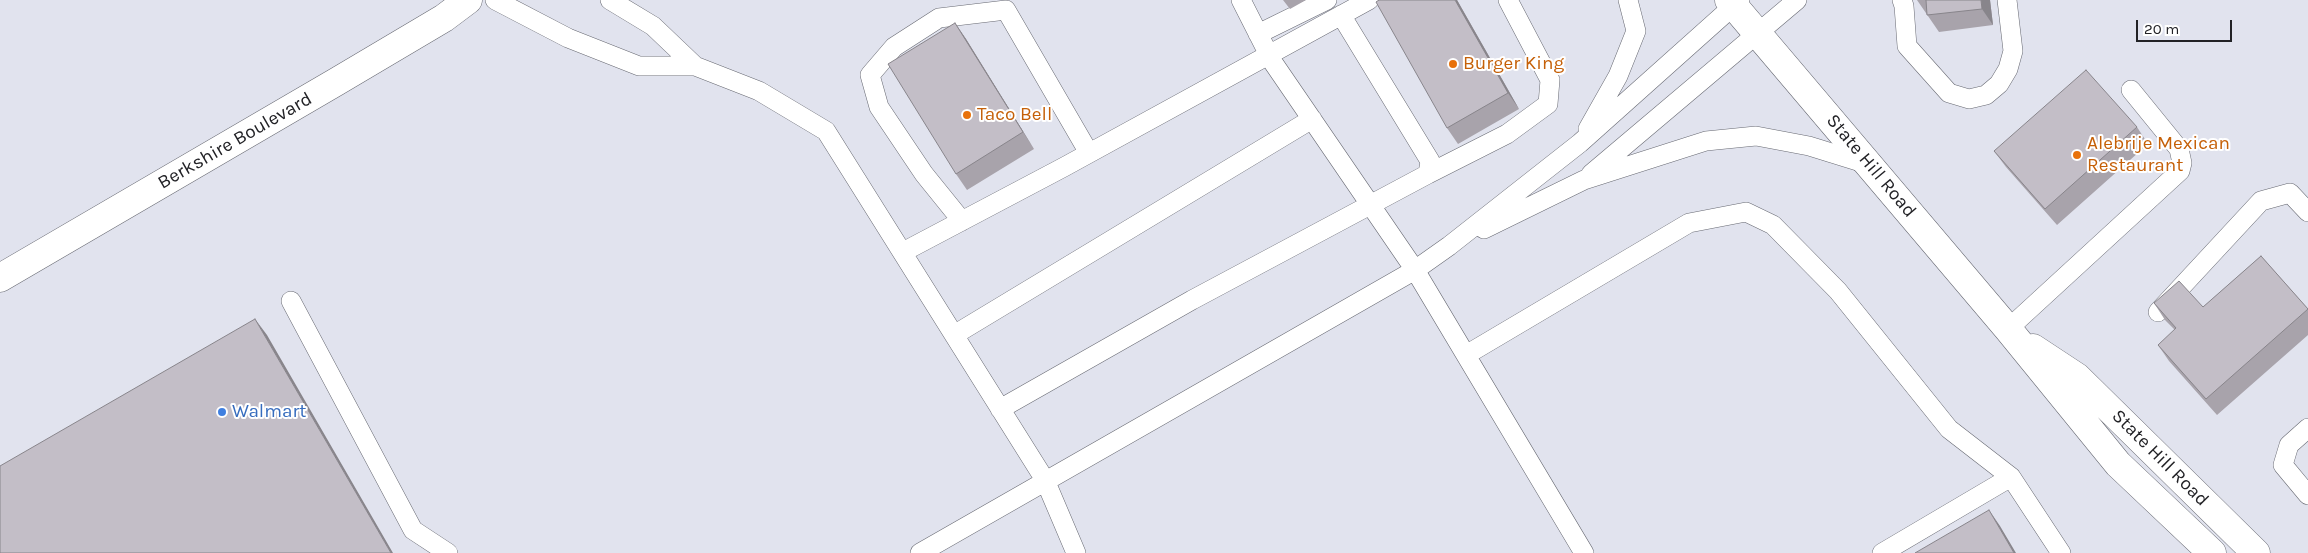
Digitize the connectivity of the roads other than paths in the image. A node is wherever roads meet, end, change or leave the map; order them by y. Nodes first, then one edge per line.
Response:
1 (468, 0) edge
2 (495, 0) edge
3 (610, 0) edge
4 (1241, 0) edge
5 (1328, 0) edge
6 (1369, 0) edge
7 (1508, 0) edge
8 (1628, 0) edge
9 (1796, 0) edge
10 (1902, 0) edge
11 (2007, 0) edge
12 (1734, 2) edge
13 (1013, 5) edge
14 (1341, 15) junction
15 (1757, 33) junction
16 (1258, 34) junction
17 (1269, 54) junction
18 (695, 66) junction
19 (2131, 90) dead end
20 (1312, 119) junction
21 (1580, 143) junction
22 (1089, 153) junction
23 (1870, 165) junction
24 (1428, 174) junction
25 (1584, 180) junction
26 (1371, 205) junction
27 (2308, 212) edge
28 (962, 221) junction
29 (1449, 246) junction
30 (903, 252) junction
31 (1415, 270) junction
32 (0, 278) edge
33 (291, 301) dead end
34 (2158, 312) edge
35 (2010, 331) junction
36 (954, 334) junction
37 (1466, 355) junction
38 (1000, 409) junction
39 (2308, 428) edge
40 (2010, 477) junction
41 (1045, 480) junction
42 (2308, 495) edge
43 (448, 553) edge
44 (920, 553) edge
45 (1076, 553) edge
46 (1584, 553) edge
47 (1882, 553) edge
48 (2061, 553) edge
49 (2212, 553) edge
50 (2256, 553) edge

1 - 32 main road, Berkshire Boulevard
2 - 18 lane
3 - 18 lane
4 - 16 lane
5 - 16 lane
6 - 14 lane
7 - 24 lane
8 - 21 lane
9 - 15 lane
10 - 11 lane
12 - 15 main road, State Hill Road
12 - 21 lane
13 - 22 lane
13 - 28 lane
14 - 17 lane
14 - 24 lane
15 - 23 main road, State Hill Road
15 - 25 lane
16 - 17 lane
17 - 20 lane
17 - 22 lane
18 - 30 lane
19 - 35 lane
20 - 26 lane
20 - 36 lane
21 - 29 lane
22 - 28 lane
23 - 25 lane
23 - 35 main road, State Hill Road
24 - 26 lane
25 - 29 lane
26 - 31 lane
26 - 38 lane
27 - 34 lane
28 - 30 lane
29 - 31 lane
30 - 36 lane
31 - 37 lane
31 - 41 lane
33 - 43 lane
35 - 49 main road, State Hill Road
35 - 50 main road, State Hill Road
36 - 38 lane
37 - 40 lane
37 - 46 lane
38 - 41 lane
39 - 42 lane
40 - 47 lane
40 - 48 lane
41 - 44 lane
41 - 45 lane

